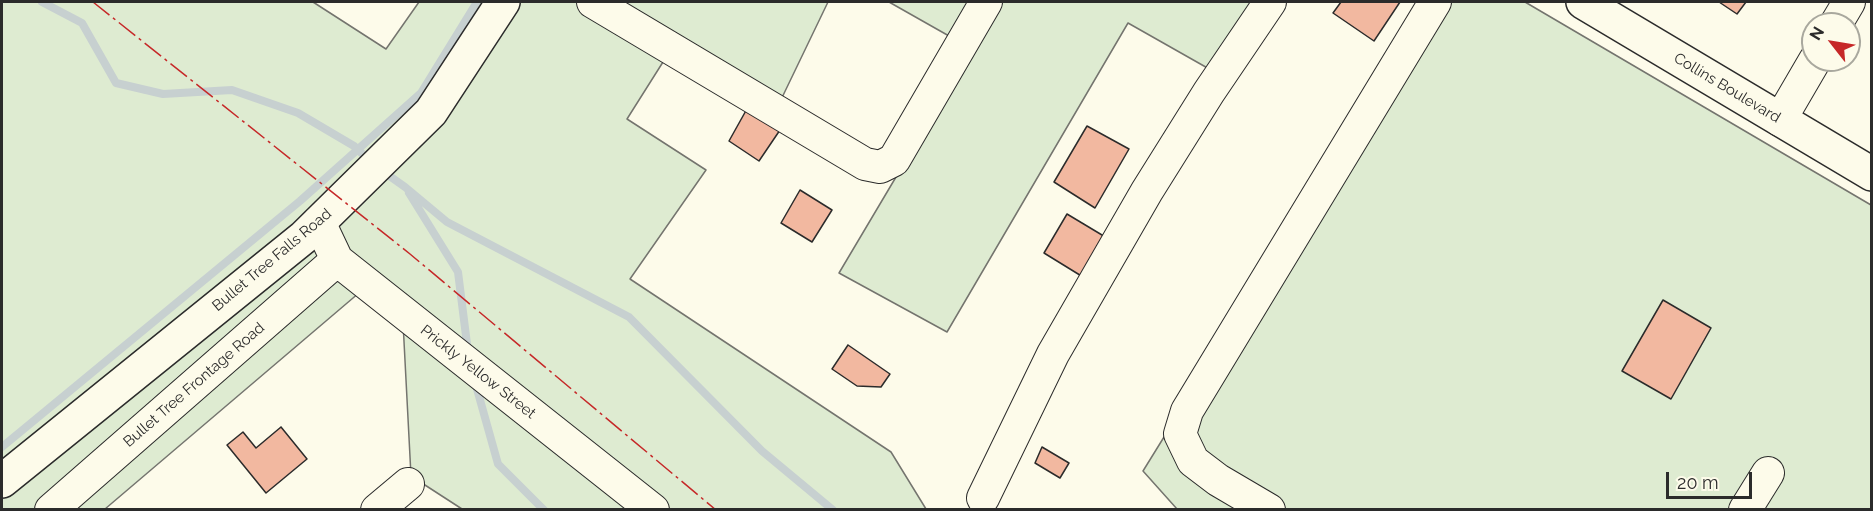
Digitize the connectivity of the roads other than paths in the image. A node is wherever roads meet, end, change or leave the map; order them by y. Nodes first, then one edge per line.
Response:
1 (503, 2) edge
2 (593, 2) edge
3 (986, 2) edge
4 (1270, 2) edge
5 (1435, 2) edge
6 (1584, 2) edge
7 (1808, 72) edge
8 (1780, 120) junction
9 (1872, 174) edge
10 (319, 222) junction
11 (337, 260) junction
12 (1767, 473) dead end
13 (2, 482) edge
14 (408, 484) dead end
15 (983, 498) dead end
16 (51, 510) edge
17 (377, 510) edge
18 (653, 510) edge
19 (1269, 510) edge
20 (1745, 510) edge

1 - 10 main road, Bullet Tree Falls Road
2 - 3 street
4 - 15 street
5 - 19 street
6 - 8 main road, Collins Boulevard
7 - 8 street
8 - 9 main road, Collins Boulevard
10 - 11 street, Prickly Yellow Street
10 - 13 main road, Bullet Tree Falls Road
11 - 16 street, Bullet Tree Frontage Road
11 - 18 street, Prickly Yellow Street
12 - 20 street
14 - 17 street

